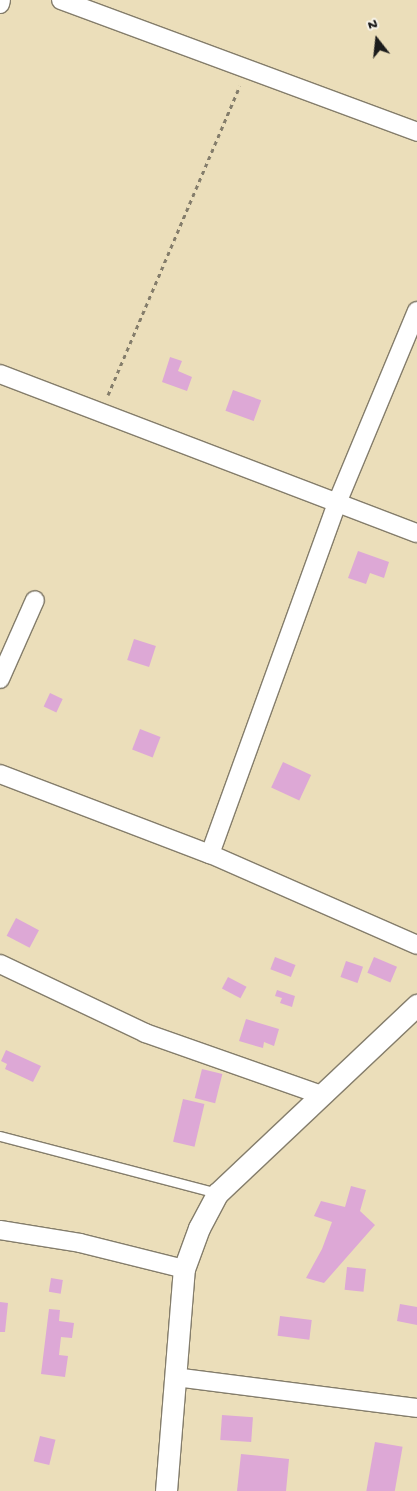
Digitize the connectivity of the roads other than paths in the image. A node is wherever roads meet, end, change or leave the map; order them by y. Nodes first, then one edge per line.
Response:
1 (1, 0) edge
2 (61, 0) edge
3 (0, 4) edge
4 (417, 132) edge
5 (417, 311) edge
6 (0, 374) edge
7 (336, 502) junction
8 (417, 533) edge
9 (35, 600) dead end
10 (0, 679) edge
11 (0, 774) edge
12 (210, 854) junction
13 (417, 945) edge
14 (0, 964) edge
15 (417, 1005) edge
16 (321, 1095) junction
17 (0, 1136) edge
18 (218, 1193) junction
19 (0, 1230) edge
20 (184, 1269) junction
21 (175, 1377) junction
22 (417, 1408) edge
23 (166, 1491) edge

1 - 3 street
2 - 4 street
5 - 7 street
6 - 7 street
7 - 8 street
7 - 12 street
9 - 10 street
11 - 12 street
12 - 13 street
14 - 16 street
15 - 16 street
16 - 18 street
17 - 18 lane
18 - 20 street
19 - 20 street
20 - 21 street
21 - 22 street
21 - 23 street

